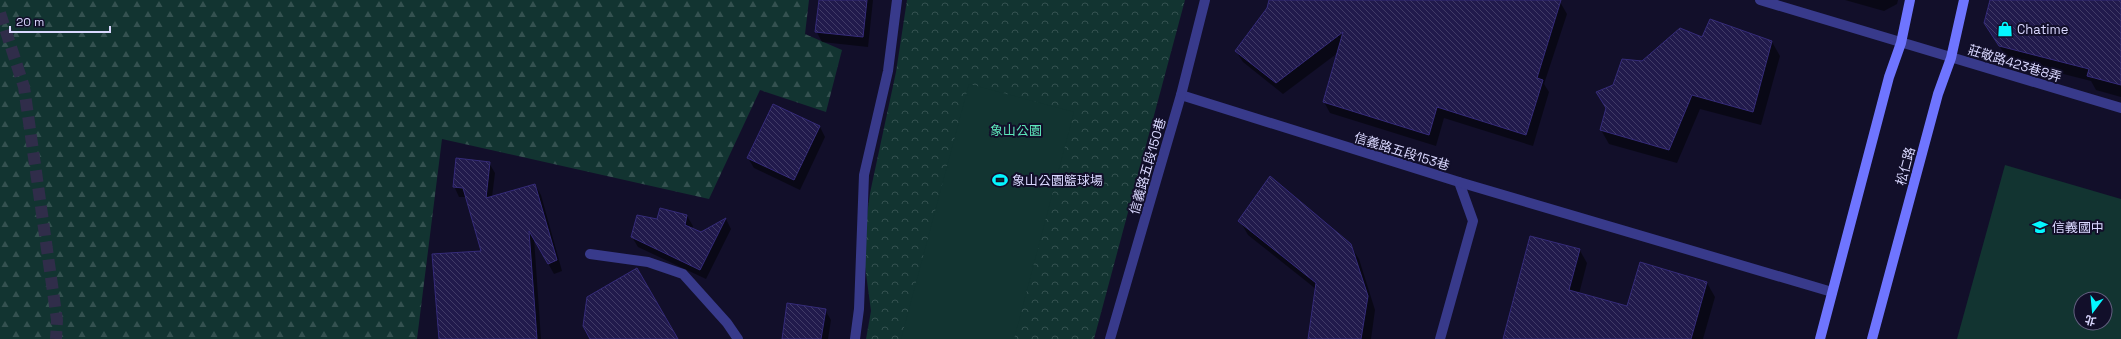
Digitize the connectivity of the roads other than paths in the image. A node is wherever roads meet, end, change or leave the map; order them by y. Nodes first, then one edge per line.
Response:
1 (897, 0) edge
2 (1205, 0) edge
3 (1760, 0) edge
4 (1910, 0) edge
5 (1964, 0) edge
6 (1901, 43) junction
7 (1951, 58) junction
8 (1181, 95) junction
9 (2121, 108) edge
10 (1459, 182) junction
11 (590, 254) dead end
12 (1832, 292) junction
13 (738, 339) edge
14 (855, 339) edge
15 (1110, 339) edge
16 (1440, 339) edge
17 (1820, 339) edge
18 (1872, 339) edge

1 - 14 street
2 - 8 street, 信義路五段150巷
3 - 6 street, 莊敬路423巷8弄
4 - 6 street
5 - 7 street, 松仁路
6 - 7 street, 莊敬路423巷8弄
6 - 12 street
7 - 9 street, 莊敬路423巷8弄
7 - 18 street, 松仁路
8 - 10 street, 信義路五段153巷
8 - 15 street, 信義路五段150巷
10 - 12 street
10 - 16 street, 信義路五段153巷
11 - 13 street
12 - 17 street

